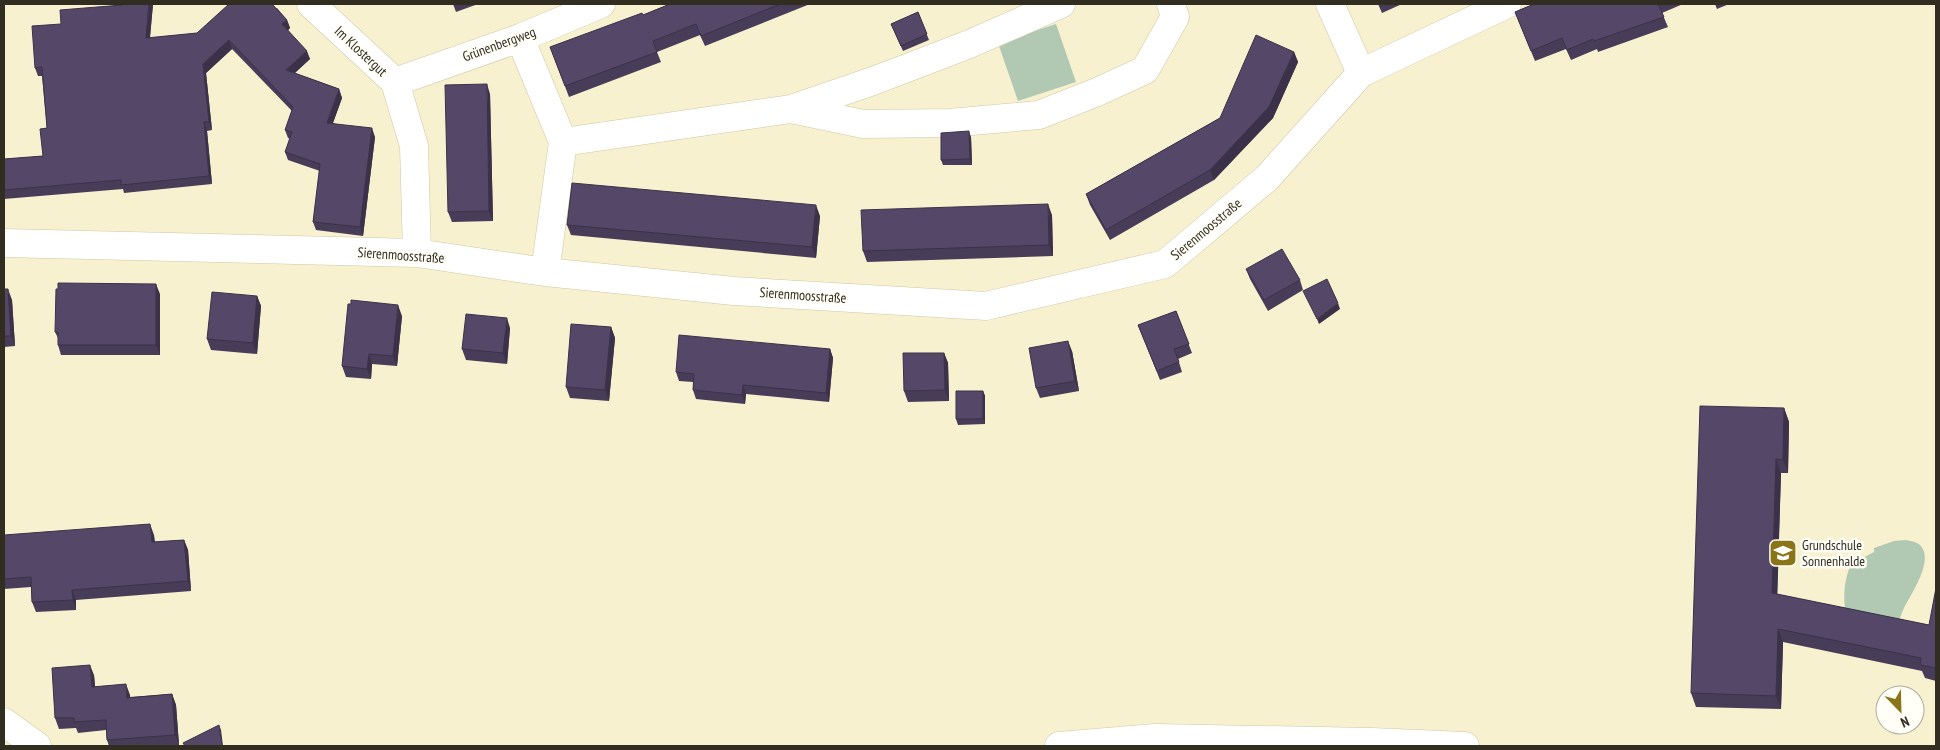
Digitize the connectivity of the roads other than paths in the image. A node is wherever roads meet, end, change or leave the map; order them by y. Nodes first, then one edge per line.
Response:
1 (311, 4) edge
2 (601, 4) edge
3 (1061, 4) edge
4 (1171, 4) edge
5 (1330, 4) edge
6 (1507, 4) edge
7 (520, 38) junction
8 (1361, 73) junction
9 (395, 82) junction
10 (791, 109) junction
11 (563, 142) junction
12 (4, 243) edge
13 (417, 253) junction
14 (545, 272) junction
15 (4, 722) edge
16 (37, 746) edge
17 (1059, 746) edge
18 (1465, 746) edge

1 - 9 street, Im Klostergut
2 - 7 street, Grünenbergweg
3 - 10 street
4 - 10 street
5 - 8 street
6 - 8 street, Sierenmoosstraße
7 - 9 street, Grünenbergweg
7 - 11 street
8 - 14 street, Sierenmoosstraße
9 - 13 street, Im Klostergut
10 - 11 street
11 - 14 street
12 - 13 street, Sierenmoosstraße
13 - 14 street, Sierenmoosstraße
15 - 16 street
17 - 18 street

